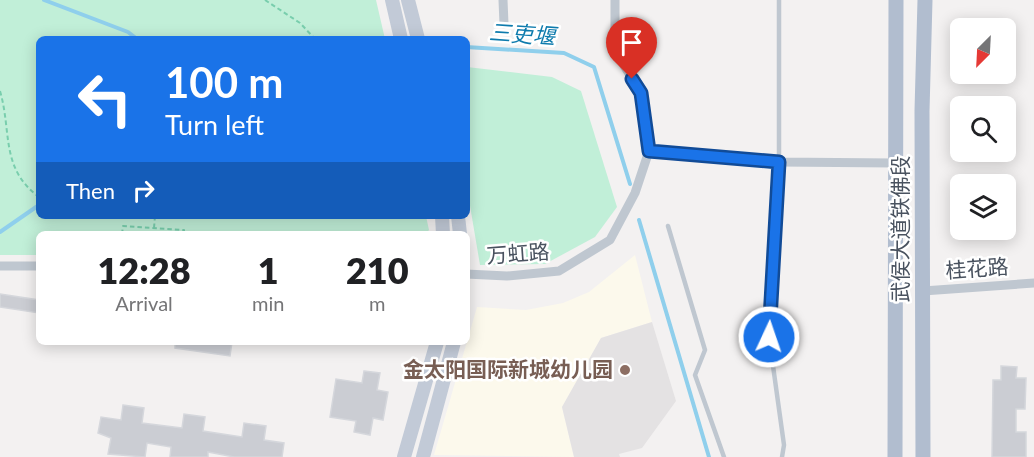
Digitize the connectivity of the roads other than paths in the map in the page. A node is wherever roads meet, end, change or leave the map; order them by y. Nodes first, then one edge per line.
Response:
1 (392, 0) edge
2 (408, 0) edge
3 (503, 0) edge
4 (615, 0) edge
5 (778, 0) edge
6 (896, 0) edge
7 (925, 0) edge
8 (504, 24) dead end
9 (400, 36) edge
10 (417, 36) edge
11 (649, 151) junction
12 (779, 162) junction
13 (894, 163) junction
14 (668, 226) dead end
15 (0, 266) edge
16 (36, 266) edge
17 (470, 274) edge
18 (1034, 283) edge
19 (923, 291) junction
20 (436, 345) edge
21 (453, 345) edge
22 (404, 457) edge
23 (423, 457) edge
24 (724, 457) edge
25 (782, 457) edge
26 (895, 457) edge
27 (923, 457) edge

1 - 9 street
2 - 10 street
3 - 8 street
4 - 11 street
5 - 12 lane
6 - 13 main road, 武侯大道铁佛段
7 - 19 main road, 武侯大道铁佛段
11 - 12 street
11 - 17 street, 万虹路
12 - 13 street
12 - 25 lane
13 - 26 main road, 武侯大道铁佛段
14 - 24 lane
15 - 16 street
18 - 19 street, 桂花路
19 - 27 main road, 武侯大道铁佛段
20 - 22 street
21 - 23 street

